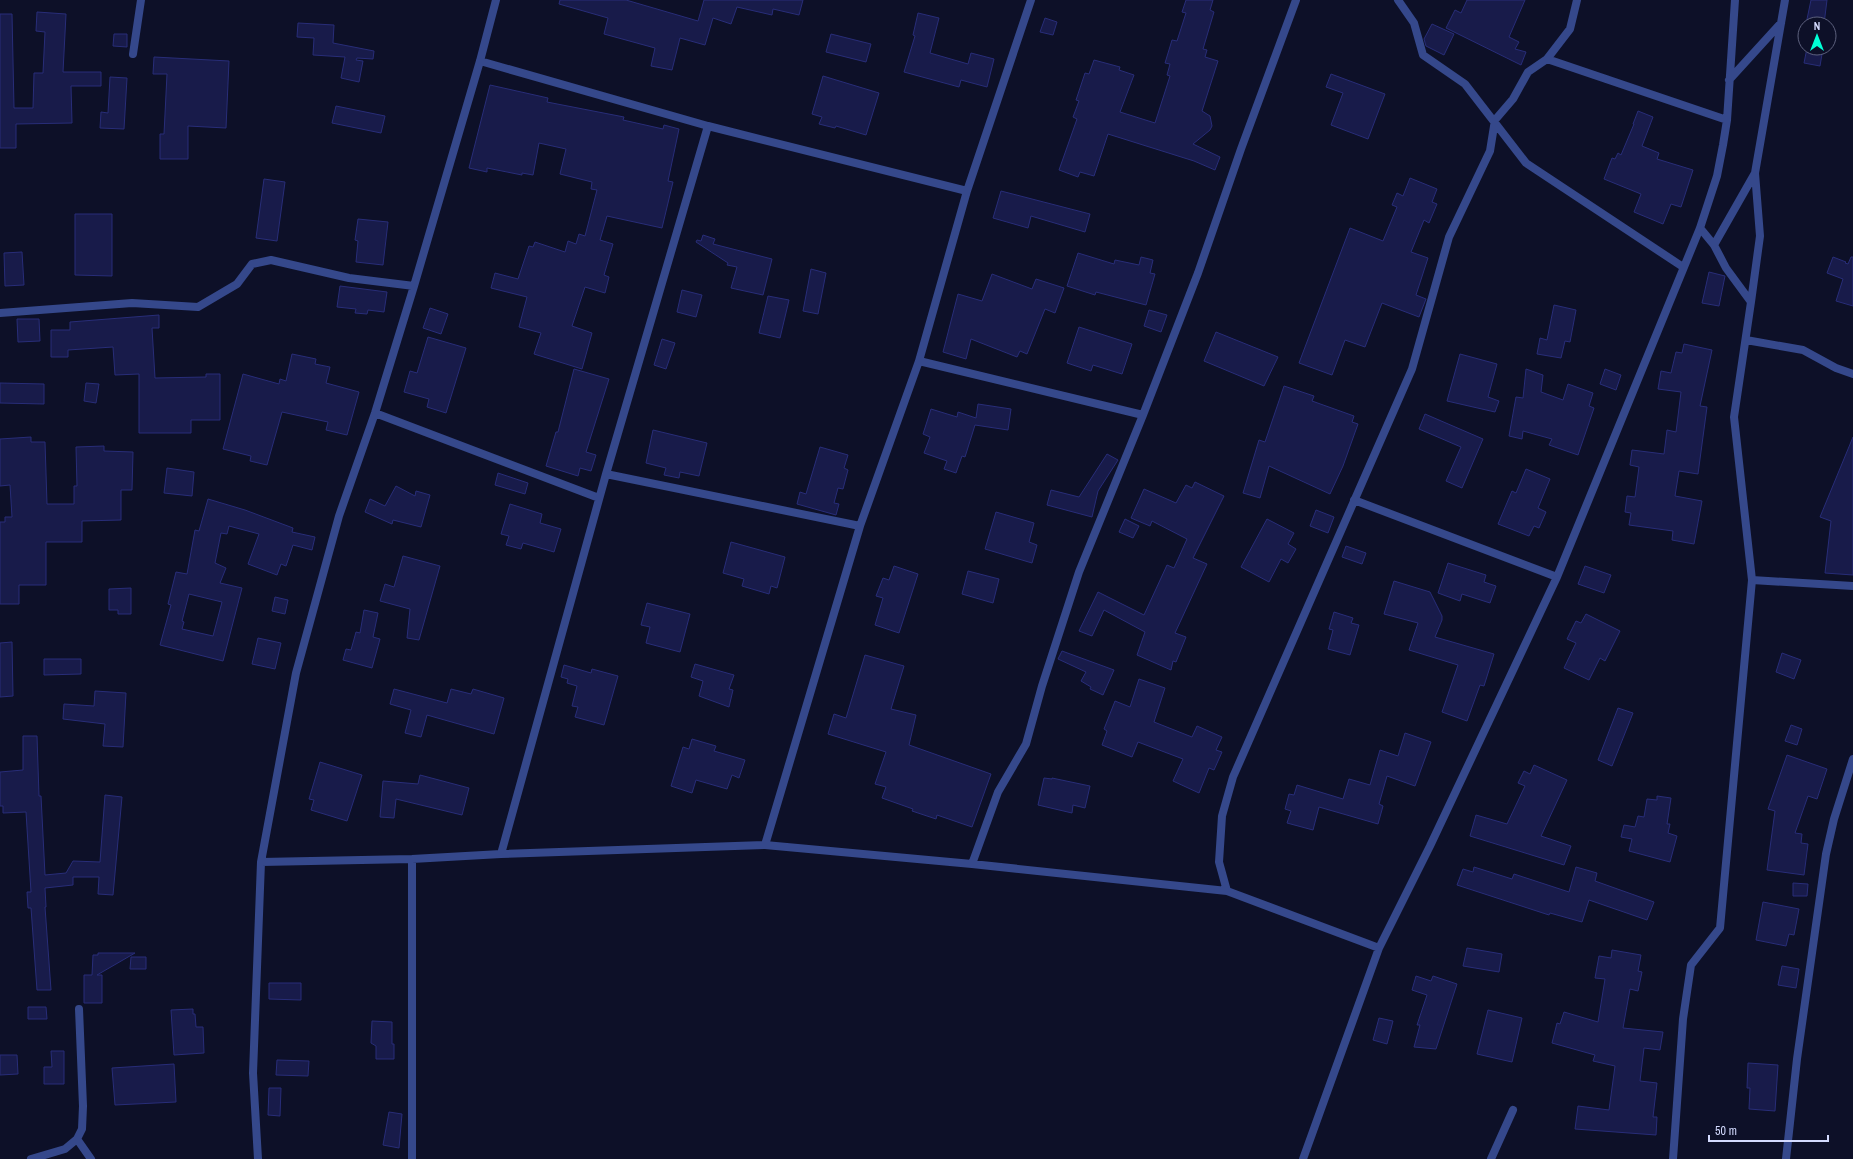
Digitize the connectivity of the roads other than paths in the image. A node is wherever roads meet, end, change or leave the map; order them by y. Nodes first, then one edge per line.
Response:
1 (141, 0) edge
2 (496, 0) edge
3 (1030, 0) edge
4 (1296, 0) edge
5 (1398, 0) edge
6 (1577, 0) edge
7 (1735, 0) edge
8 (1785, 0) edge
9 (1781, 23) junction
10 (133, 54) dead end
11 (1547, 59) junction
12 (480, 62) junction
13 (1729, 80) junction
14 (1495, 120) junction
15 (1727, 120) junction
16 (708, 126) junction
17 (1755, 173) junction
18 (967, 191) junction
19 (1700, 228) junction
20 (1714, 245) junction
21 (1683, 267) junction
22 (414, 286) junction
23 (1751, 302) junction
24 (0, 313) edge
25 (1746, 340) junction
26 (919, 361) junction
27 (1853, 374) edge
28 (375, 412) junction
29 (1143, 415) junction
30 (606, 474) junction
31 (600, 498) junction
32 (1354, 500) junction
33 (860, 526) junction
34 (1556, 577) junction
35 (1752, 580) junction
36 (1853, 586) edge
37 (1853, 759) edge
38 (765, 845) junction
39 (502, 854) junction
40 (412, 859) junction
41 (261, 862) junction
42 (972, 864) junction
43 (1227, 891) junction
44 (1379, 948) junction
45 (79, 1009) dead end
46 (1513, 1110) dead end
47 (77, 1139) junction
48 (31, 1159) edge
49 (91, 1159) edge
50 (258, 1159) edge
51 (412, 1159) edge
52 (1303, 1159) edge
53 (1491, 1159) edge
54 (1674, 1159) edge
55 (1786, 1159) edge

1 - 10 street
2 - 12 street
3 - 18 street
4 - 29 street
5 - 14 street
6 - 11 street
7 - 13 street
8 - 9 street
9 - 13 street
9 - 17 street
11 - 14 street
11 - 15 street
12 - 16 street
12 - 22 street
13 - 15 street
14 - 21 street
14 - 32 street
15 - 19 street
16 - 18 street
16 - 30 street
17 - 20 street
17 - 23 street
18 - 26 street
19 - 20 street
19 - 21 street
20 - 23 street
21 - 34 street
22 - 24 street
22 - 28 street
23 - 25 street
25 - 27 street
25 - 35 street
26 - 29 street
26 - 33 street
28 - 31 street
28 - 41 street
29 - 42 street
30 - 31 street
30 - 33 street
31 - 39 street
32 - 34 street
32 - 43 street
33 - 38 street
34 - 44 street
35 - 36 street
35 - 54 street
37 - 55 street
38 - 39 street
38 - 42 street
39 - 40 street
40 - 41 street
40 - 51 street
41 - 50 street
42 - 43 street
43 - 44 street
44 - 52 street
45 - 47 street
46 - 53 street
47 - 48 street
47 - 49 street

